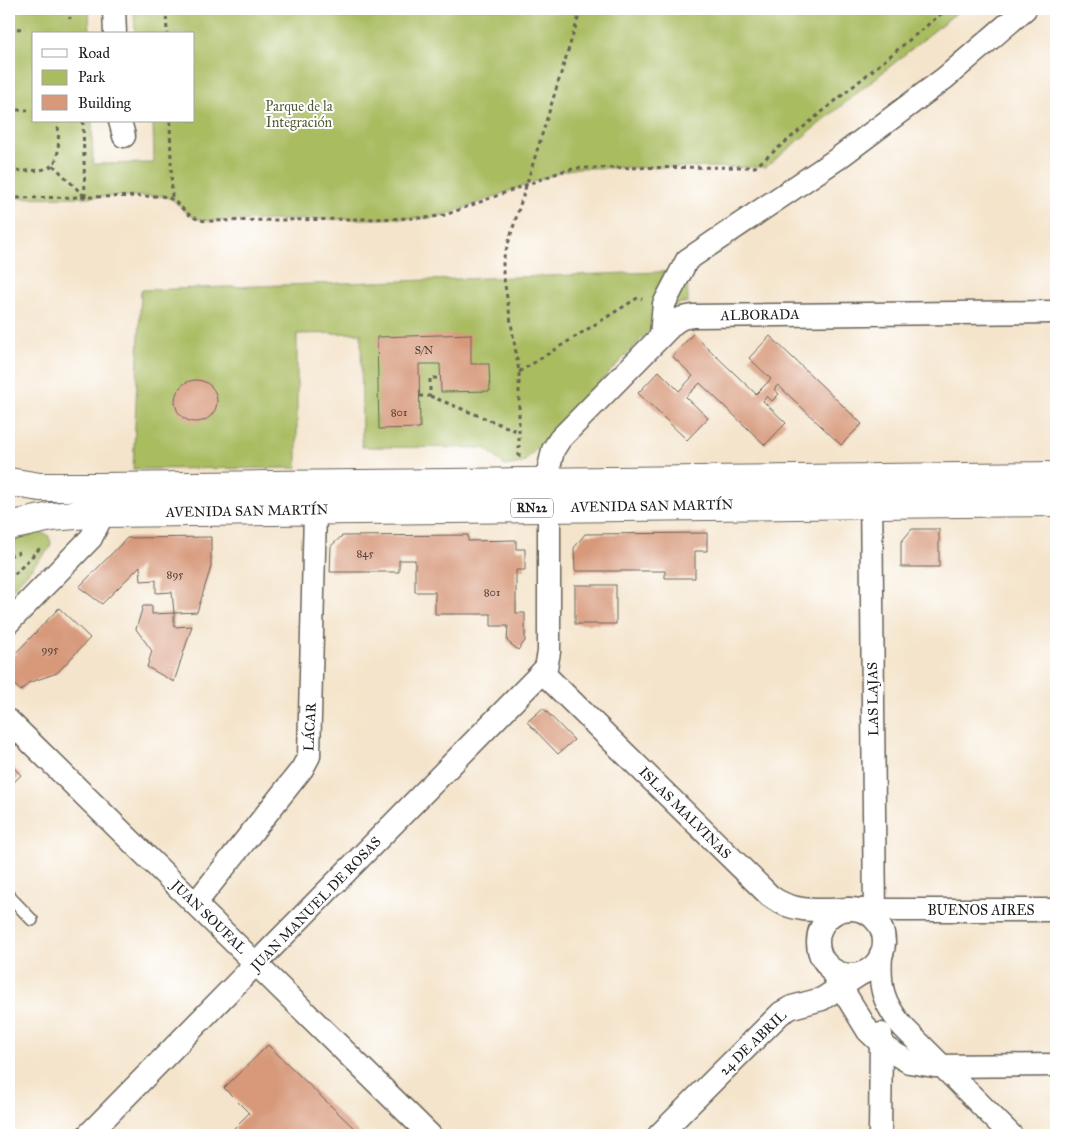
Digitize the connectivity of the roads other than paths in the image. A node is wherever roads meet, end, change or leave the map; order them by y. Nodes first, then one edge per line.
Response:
1 (114, 9) edge
2 (1025, 9) edge
3 (115, 32) edge
4 (1056, 312) edge
5 (661, 335) junction
6 (1056, 476) edge
7 (9, 482) edge
8 (871, 491) junction
9 (548, 495) junction
10 (100, 500) junction
11 (1056, 502) edge
12 (315, 511) junction
13 (9, 526) edge
14 (9, 622) edge
15 (542, 672) junction
16 (9, 721) edge
17 (9, 896) edge
18 (195, 904) junction
19 (1056, 910) edge
20 (32, 920) dead end
21 (870, 923) junction
22 (256, 964) junction
23 (828, 966) junction
24 (862, 974) junction
25 (840, 988) junction
26 (883, 995) junction
27 (881, 1044) junction
28 (1056, 1064) edge
29 (942, 1065) junction
30 (88, 1135) edge
31 (430, 1135) edge
32 (659, 1135) edge
33 (880, 1135) edge
34 (1011, 1135) edge

1 - 3 street
2 - 5 street
4 - 5 street, ALBORADA
5 - 9 street, ALBORADA
6 - 8 highway, AVENIDA SAN MARTÍN / RN22
7 - 10 highway, AVENIDA SAN MARTÍN / RN22
8 - 9 highway, AVENIDA SAN MARTÍN / RN22
8 - 11 highway, AVENIDA SAN MARTÍN / RN22
8 - 21 street, LAS LAJAS
9 - 10 highway, AVENIDA SAN MARTÍN / RN22
9 - 12 highway, AVENIDA SAN MARTÍN / RN22
9 - 15 street, ALBORADA
10 - 12 highway, AVENIDA SAN MARTÍN / RN22
10 - 13 highway, AVENIDA SAN MARTÍN / RN22
10 - 14 street
12 - 18 street, LÁCAR
15 - 21 street, ISLAS MALVINAS
15 - 22 street, JUAN MANUEL DE ROSAS
16 - 18 street, JUAN SOUFAL
17 - 20 lane
18 - 22 street, JUAN SOUFAL
19 - 21 street, BUENOS AIRES
21 - 23 street
21 - 24 street, 24 DE ABRIL
21 - 26 street
22 - 30 street, JUAN MANUEL DE ROSAS
22 - 31 street, JUAN SOUFAL
23 - 24 street
23 - 25 street
24 - 25 street, 24 DE ABRIL
25 - 27 street
25 - 32 street, 24 DE ABRIL
26 - 27 street
26 - 29 street
27 - 29 street
27 - 33 street
28 - 29 street
29 - 34 street

